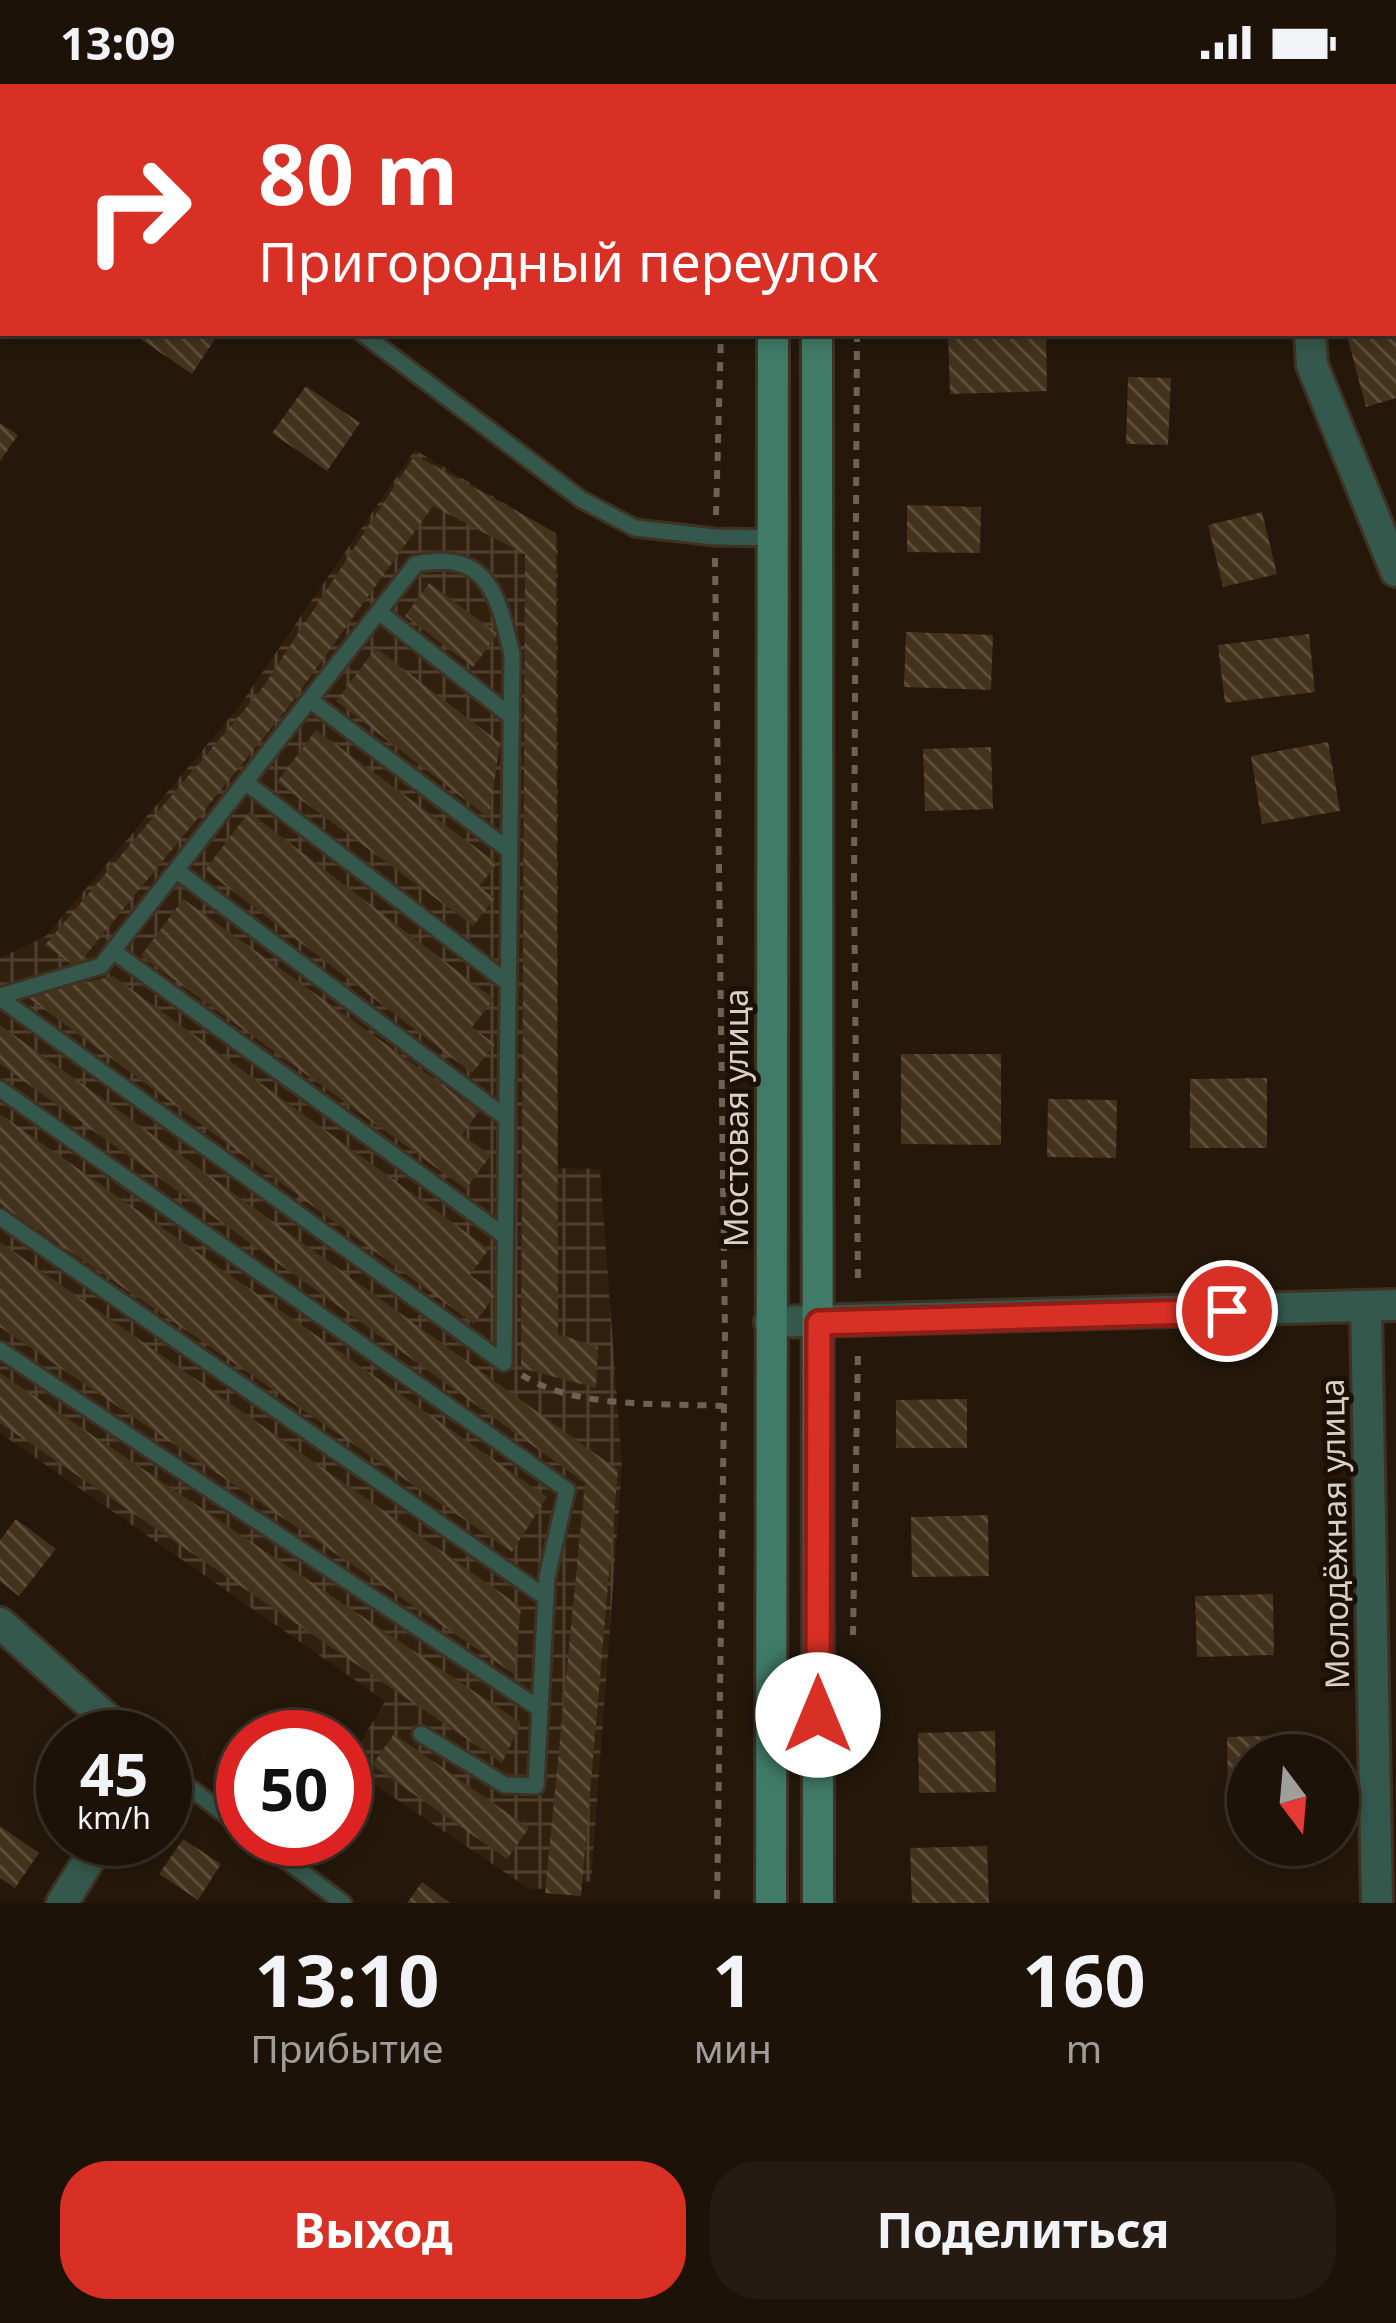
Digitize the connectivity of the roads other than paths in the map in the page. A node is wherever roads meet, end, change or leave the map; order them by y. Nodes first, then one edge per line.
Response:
1 (366, 336) edge
2 (773, 336) edge
3 (817, 336) edge
4 (1310, 336) edge
5 (774, 538) junction
6 (1396, 571) edge
7 (379, 611) junction
8 (310, 700) junction
9 (512, 717) junction
10 (245, 782) junction
11 (510, 851) junction
12 (176, 870) junction
13 (113, 951) junction
14 (508, 983) junction
15 (0, 997) edge
16 (0, 1089) edge
17 (506, 1118) junction
18 (0, 1217) edge
19 (505, 1235) junction
20 (1381, 1306) edge
21 (770, 1322) junction
22 (819, 1323) junction
23 (0, 1351) edge
24 (545, 1597) junction
25 (0, 1623) edge
26 (540, 1709) junction
27 (97, 1710) edge
28 (421, 1734) dead end
29 (192, 1789) edge
30 (216, 1808) edge
31 (86, 1866) edge
32 (294, 1866) edge
33 (62, 1903) edge
34 (343, 1903) edge
35 (771, 1903) edge
36 (818, 1903) edge
37 (1377, 1903) edge

1 - 5 lane
2 - 5 main road, Мостовая улица
3 - 22 main road
4 - 6 street
5 - 21 main road, Мостовая улица
7 - 8 lane
7 - 9 lane
7 - 9 lane
8 - 10 lane
8 - 11 lane
9 - 11 lane
10 - 12 lane
10 - 14 lane
11 - 14 lane
12 - 13 lane
12 - 17 lane
13 - 15 lane
13 - 19 lane
14 - 17 lane
15 - 19 lane
16 - 24 lane
17 - 19 lane
18 - 24 lane
20 - 22 street
20 - 37 street, Молодёжная улица
21 - 22 street
21 - 35 main road, Мостовая улица
22 - 36 main road
23 - 26 lane
24 - 26 lane
25 - 27 street
26 - 28 lane
29 - 30 lane
31 - 33 street
32 - 34 lane

